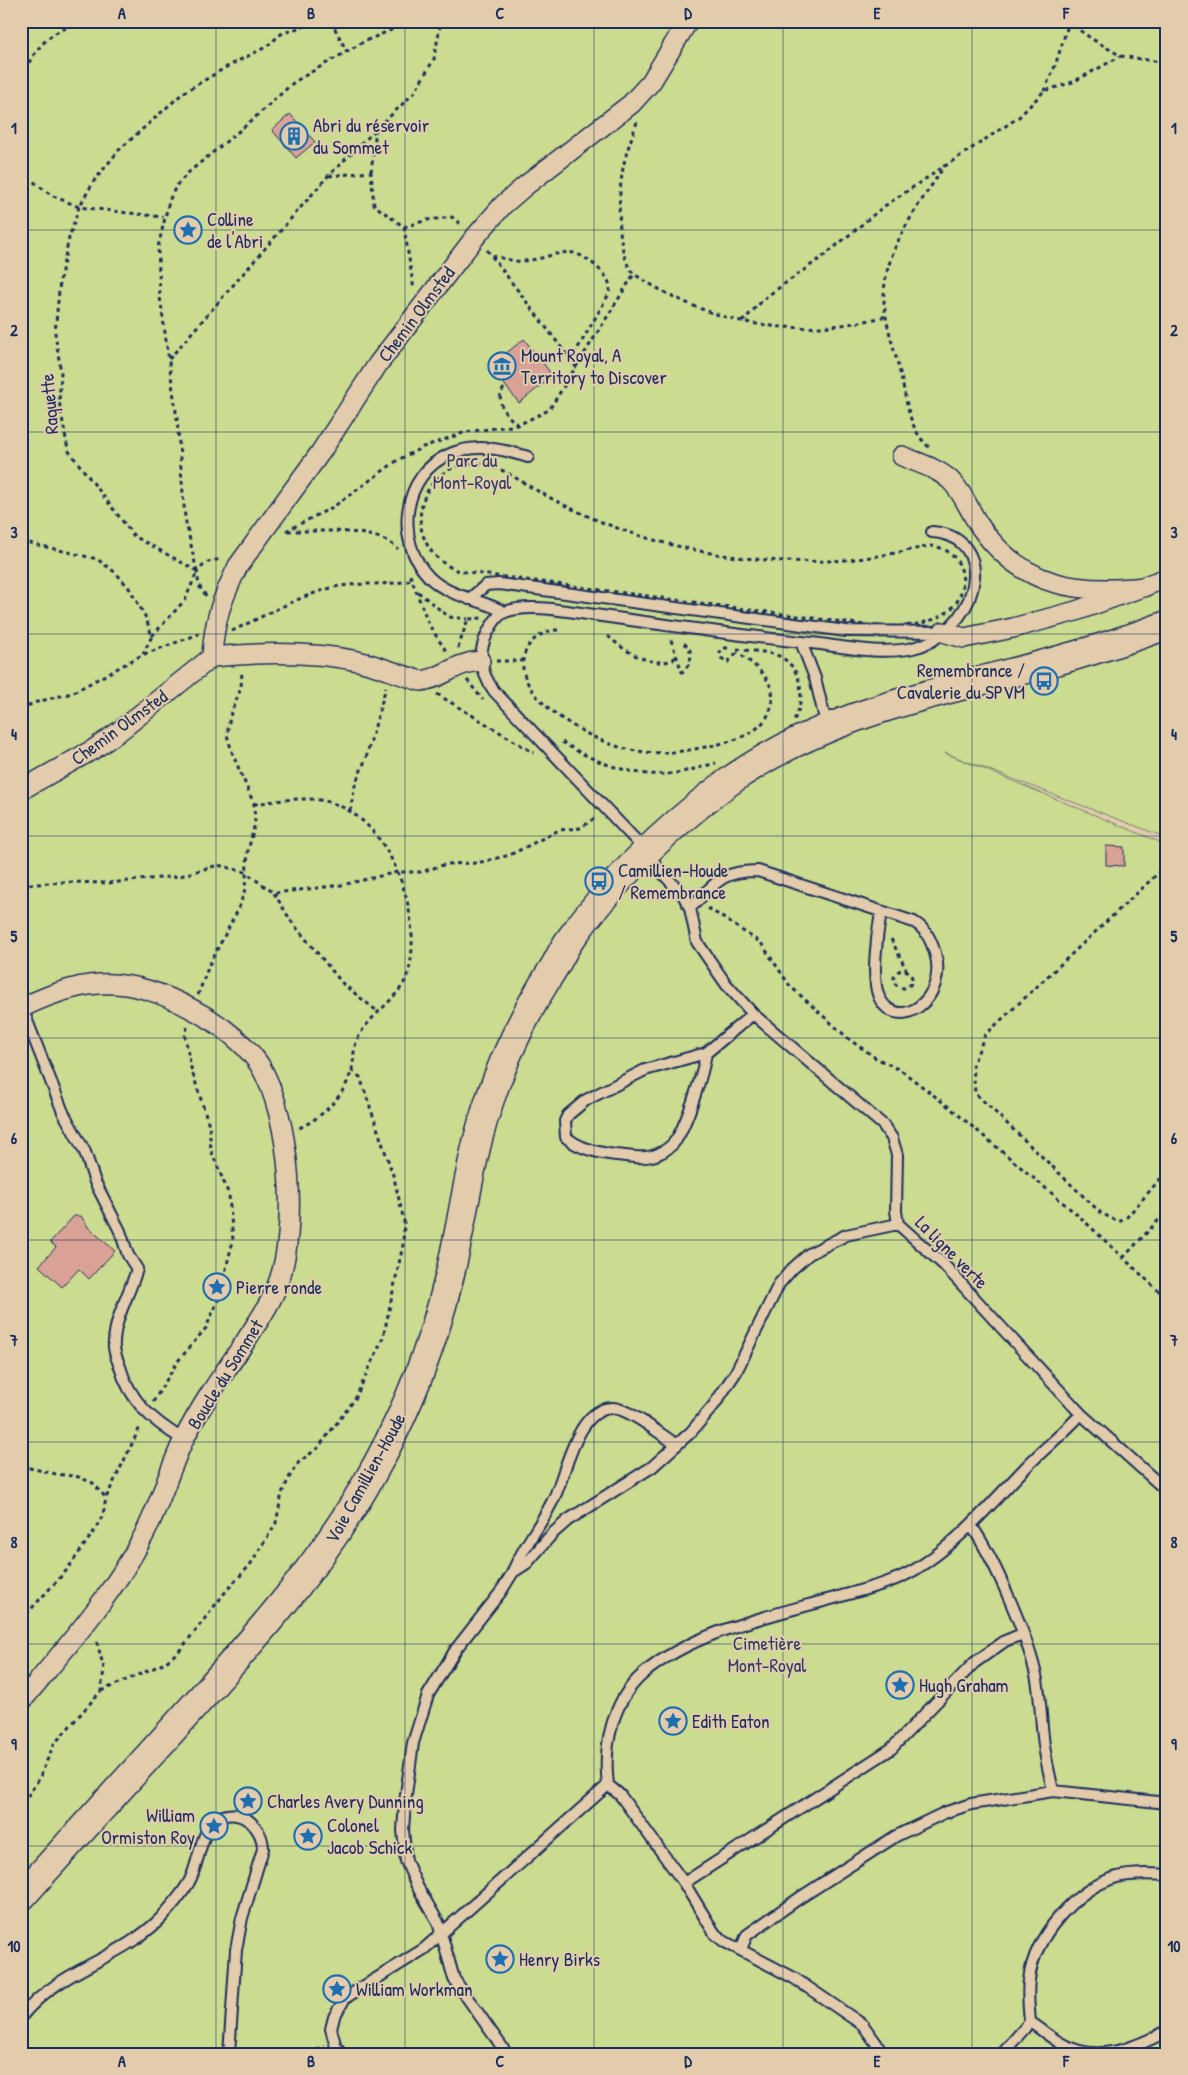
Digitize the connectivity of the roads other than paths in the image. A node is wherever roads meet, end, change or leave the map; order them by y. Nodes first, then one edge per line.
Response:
1 (688, 21) edge
2 (902, 456) dead end
3 (528, 457) dead end
4 (932, 532) dead end
5 (1167, 578) edge
6 (1144, 587) junction
7 (469, 600) junction
8 (504, 612) junction
9 (1167, 625) edge
10 (943, 632) junction
11 (801, 642) junction
12 (212, 656) junction
13 (490, 661) junction
14 (827, 727) junction
15 (21, 790) edge
16 (646, 851) junction
17 (693, 904) junction
18 (881, 913) junction
19 (566, 946) junction
20 (22, 1008) edge
21 (753, 1014) junction
22 (706, 1053) junction
23 (898, 1224) junction
24 (1081, 1414) junction
25 (184, 1440) junction
26 (676, 1444) junction
27 (1167, 1491) edge
28 (971, 1525) junction
29 (513, 1572) junction
30 (1022, 1634) junction
31 (21, 1702) edge
32 (608, 1785) junction
33 (1053, 1791) junction
34 (1167, 1803) edge
35 (1167, 1875) edge
36 (21, 1884) edge
37 (684, 1884) junction
38 (21, 1897) edge
39 (442, 1934) junction
40 (741, 1949) junction
41 (21, 2017) edge
42 (1030, 2022) junction
43 (1167, 2031) edge
44 (229, 2054) edge
45 (343, 2054) edge
46 (507, 2054) edge
47 (884, 2054) edge
48 (1002, 2054) edge

1 - 12 street, Chemin Olmsted
2 - 6 street
3 - 7 lane
4 - 10 lane
5 - 6 street
6 - 10 street
7 - 8 lane
7 - 10 lane
8 - 11 lane
8 - 13 lane
9 - 14 street, Voie Camillien-Houde
10 - 11 lane
11 - 14 lane
12 - 13 street
12 - 15 street, Chemin Olmsted
13 - 16 lane, La ligne verte
14 - 16 street, Voie Camillien-Houde
16 - 17 lane, La ligne verte
16 - 19 street, Voie Camillien-Houde
17 - 18 lane
17 - 21 lane, La ligne verte
18 - 18 lane
19 - 36 street, Voie Camillien-Houde
19 - 38 street, Voie Camillien-Houde
20 - 25 lane
20 - 25 street, Boucle du Sommet
21 - 22 lane
21 - 23 lane, La ligne verte
22 - 22 lane
23 - 24 lane, La ligne verte
23 - 26 lane
24 - 27 lane, La ligne verte
24 - 28 lane
25 - 31 street, Boucle du Sommet
26 - 29 lane
26 - 29 lane
28 - 30 lane
28 - 32 lane
29 - 39 lane
30 - 33 lane
30 - 37 lane
32 - 37 lane
32 - 39 lane
33 - 34 lane
33 - 40 lane
35 - 42 lane
37 - 40 lane
39 - 45 lane
39 - 46 lane
40 - 47 lane
41 - 44 lane
42 - 43 lane
42 - 48 lane

